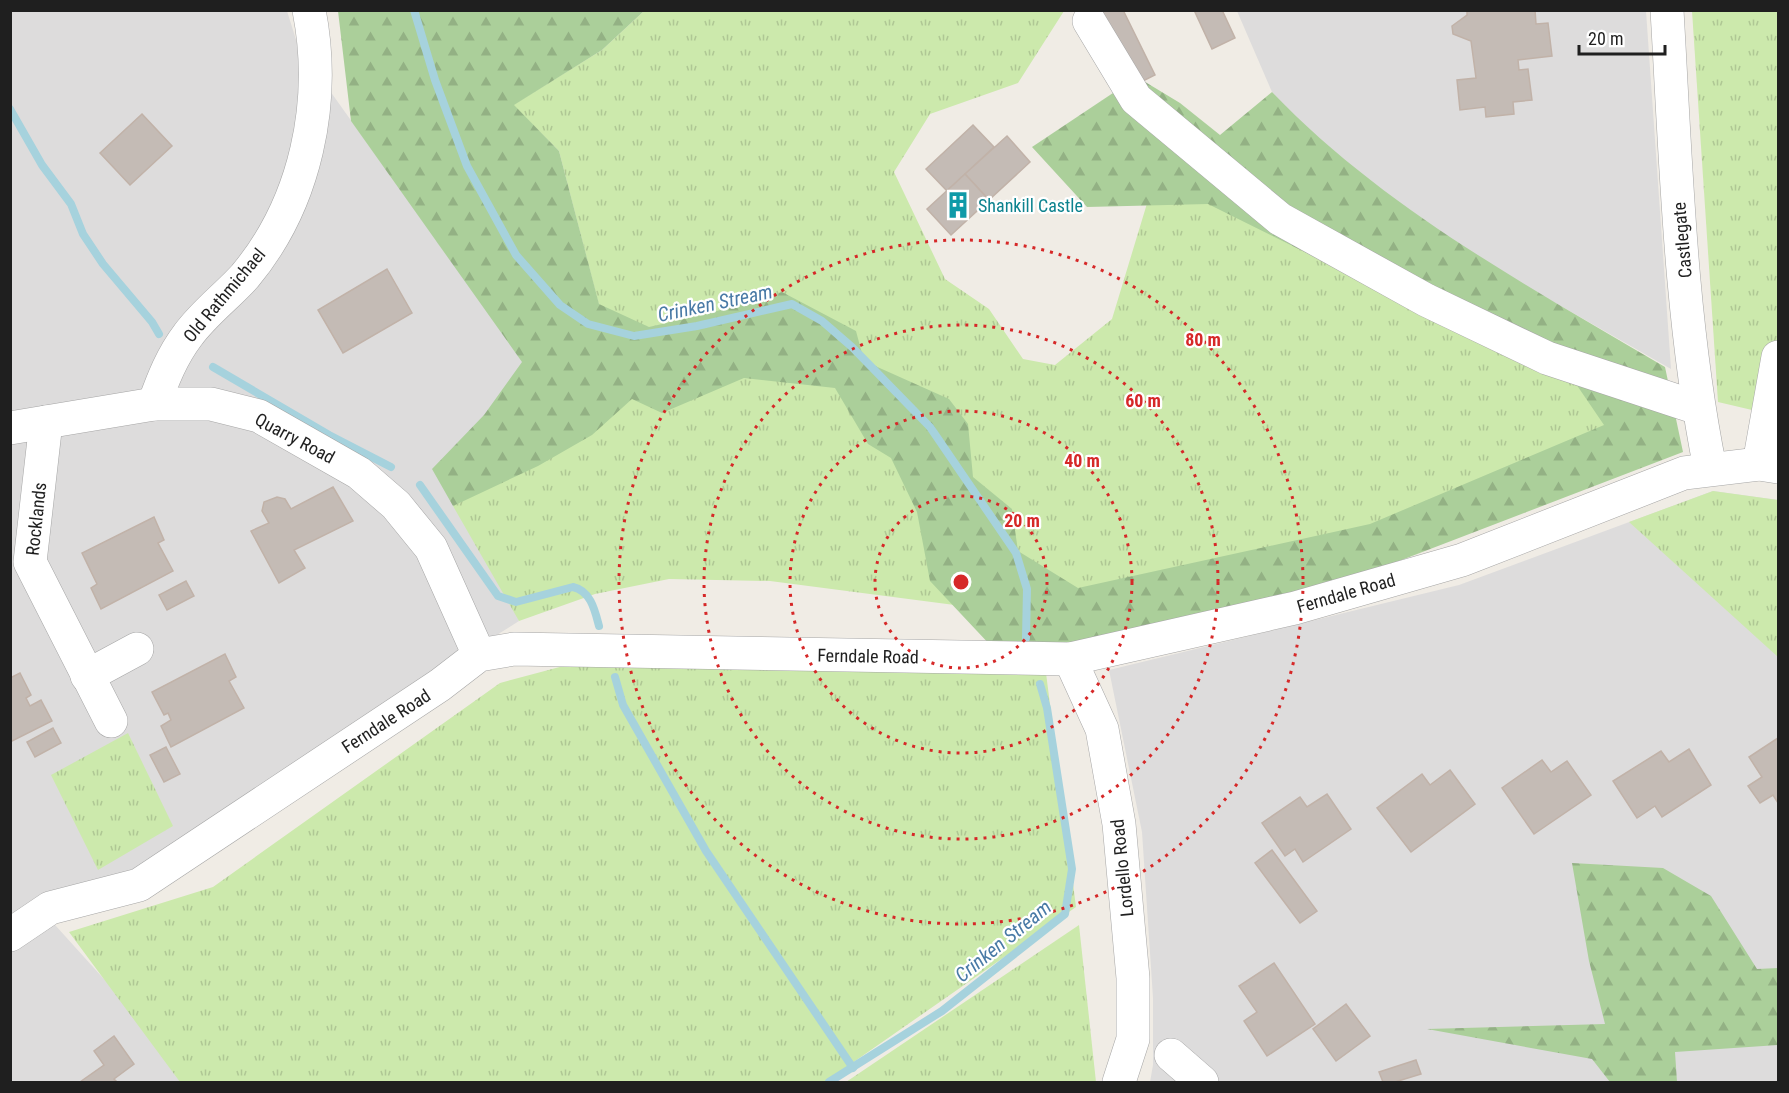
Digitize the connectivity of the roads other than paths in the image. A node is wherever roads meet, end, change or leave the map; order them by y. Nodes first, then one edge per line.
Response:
1 (309, 10) edge
2 (1667, 10) edge
3 (1089, 21) dead end
4 (1779, 357) edge
5 (154, 404) junction
6 (1698, 408) junction
7 (46, 422) junction
8 (10, 428) edge
9 (1769, 465) edge
10 (1710, 468) junction
11 (137, 649) dead end
12 (479, 655) junction
13 (1070, 659) junction
14 (87, 676) junction
15 (111, 721) dead end
16 (10, 935) edge
17 (1171, 1055) dead end
18 (1119, 1083) edge
19 (1202, 1083) edge

1 - 5 street, Old Rathmichael
2 - 6 street, Castlegate
3 - 6 street
4 - 9 street
5 - 7 street, Quarry Road
5 - 12 street, Quarry Road
6 - 10 street, Castlegate
7 - 8 street, Quarry Road
7 - 14 street, Rocklands
9 - 10 street, Ferndale Road
10 - 13 street, Ferndale Road
11 - 14 street
12 - 13 street, Ferndale Road
12 - 16 street, Ferndale Road
13 - 18 street, Lordello Road
14 - 15 street, Rocklands
17 - 19 street

